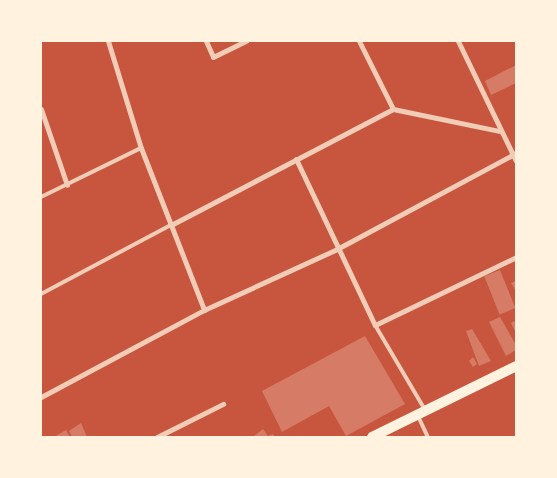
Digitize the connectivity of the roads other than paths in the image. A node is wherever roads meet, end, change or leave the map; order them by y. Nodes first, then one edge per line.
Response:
1 (108, 41) edge
2 (206, 41) edge
3 (246, 41) edge
4 (359, 41) edge
5 (458, 41) edge
6 (41, 109) edge
7 (393, 109) junction
8 (499, 131) junction
9 (141, 148) junction
10 (514, 154) edge
11 (296, 159) junction
12 (516, 161) edge
13 (67, 185) junction
14 (41, 197) edge
15 (171, 225) junction
16 (337, 250) junction
17 (516, 257) edge
18 (41, 294) edge
19 (204, 310) junction
20 (375, 325) junction
21 (516, 366) edge
22 (41, 397) edge
23 (223, 404) dead end
24 (422, 413) junction
25 (157, 437) edge
26 (372, 437) edge
27 (428, 437) edge

1 - 9 street
2 - 3 street
4 - 7 street
5 - 8 street
6 - 13 street
7 - 8 street
7 - 11 street
8 - 10 street
9 - 13 lane
9 - 15 street
10 - 12 street
10 - 16 street
11 - 15 street
11 - 16 street
13 - 14 lane
15 - 18 lane
15 - 19 street
16 - 19 street
16 - 20 street
17 - 20 street
19 - 22 street
20 - 24 lane
21 - 24 main road
23 - 25 street
24 - 26 main road
24 - 27 lane

